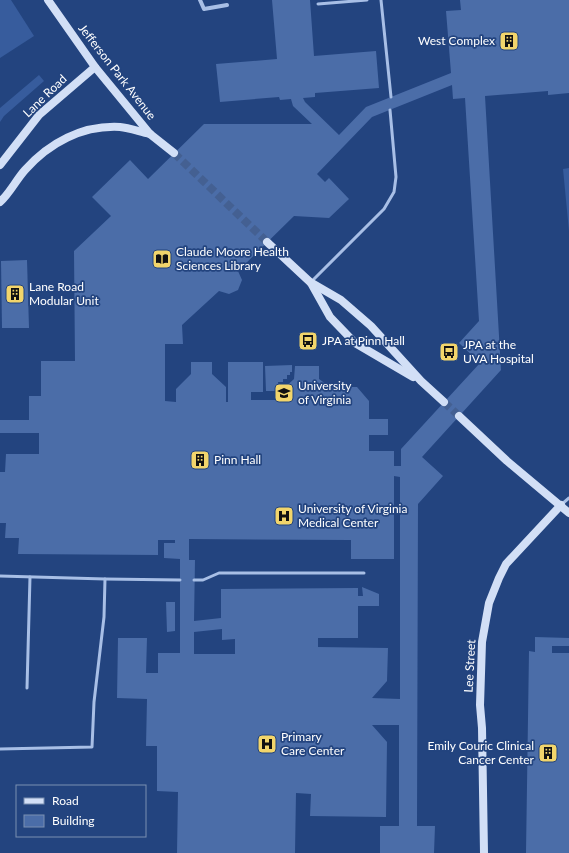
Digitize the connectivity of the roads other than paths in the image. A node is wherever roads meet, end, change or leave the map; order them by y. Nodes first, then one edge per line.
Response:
1 (48, 0) edge
2 (200, 0) edge
3 (367, 0) edge
4 (381, 0) edge
5 (318, 4) dead end
6 (227, 5) dead end
7 (95, 67) junction
8 (391, 97) dead end
9 (390, 110) dead end
10 (150, 134) junction
11 (174, 153) tunnel mouth
12 (0, 164) edge
13 (0, 202) edge
14 (268, 242) tunnel mouth
15 (310, 282) junction
16 (421, 381) junction
17 (444, 402) tunnel mouth
18 (459, 416) tunnel mouth
19 (569, 498) edge
20 (561, 505) junction
21 (569, 513) edge
22 (364, 572) dead end
23 (0, 576) edge
24 (30, 577) junction
25 (105, 579) junction
26 (180, 580) dead end
27 (194, 580) dead end
28 (27, 688) dead end
29 (0, 749) edge
30 (484, 853) edge

1 - 7 main road, Jefferson Park Avenue
2 - 6 street
3 - 5 lane
4 - 8 lane
7 - 10 main road, Jefferson Park Avenue
7 - 12 main road, Lane Road
9 - 15 lane
10 - 11 main road, Jefferson Park Avenue
10 - 13 main road
14 - 15 main road
15 - 16 main road
15 - 16 main road
16 - 17 main road
18 - 20 main road
19 - 20 lane
20 - 21 main road
20 - 30 main road, Lee Street
22 - 27 lane
23 - 24 lane
24 - 25 lane
24 - 28 lane
25 - 26 lane
25 - 29 lane

